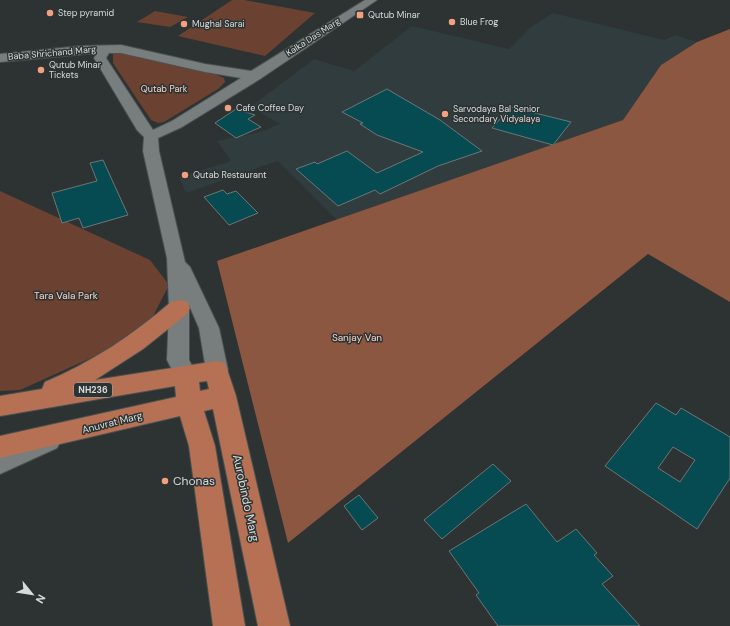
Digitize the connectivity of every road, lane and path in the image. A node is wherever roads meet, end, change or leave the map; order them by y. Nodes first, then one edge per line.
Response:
1 (372, 0) edge
2 (105, 49) junction
3 (0, 58) edge
4 (255, 76) junction
5 (151, 136) junction
6 (176, 258) junction
7 (179, 308) junction
8 (186, 375) junction
9 (220, 383) junction
10 (10, 404) edge
11 (189, 404) junction
12 (67, 433) junction
13 (0, 447) edge
14 (0, 465) edge
15 (229, 626) edge
16 (274, 626) edge

1 - 4 street, Kalka Das Marg
2 - 3 street, Baba Shrichand Marg
2 - 4 street, Baba Shrichand Marg
2 - 5 street
4 - 5 street, Kalka Das Marg
5 - 6 street
6 - 7 street
6 - 9 street
7 - 8 street
7 - 10 highway
8 - 9 highway, NH236
8 - 10 highway, NH236
8 - 11 highway
9 - 11 highway, Anuvrat Marg
9 - 16 highway, Aurobindo Marg
11 - 12 highway, Anuvrat Marg
11 - 15 highway
12 - 13 highway, Anuvrat Marg
12 - 14 street

